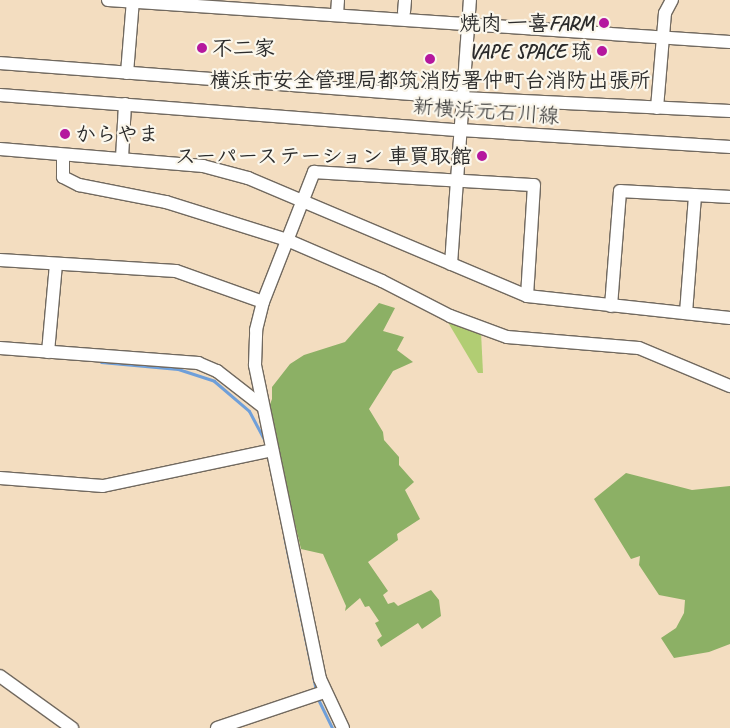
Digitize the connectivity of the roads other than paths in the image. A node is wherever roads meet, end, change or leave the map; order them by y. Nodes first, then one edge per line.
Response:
1 (108, 0) edge
2 (338, 0) edge
3 (470, 0) edge
4 (672, 0) edge
5 (133, 1) edge
6 (337, 14) junction
7 (469, 24) junction
8 (663, 37) junction
9 (730, 42) edge
10 (0, 63) edge
11 (127, 73) junction
12 (0, 95) edge
13 (462, 98) junction
14 (125, 104) junction
15 (657, 108) junction
16 (730, 111) edge
17 (460, 130) junction
18 (730, 147) edge
19 (0, 149) edge
20 (63, 154) junction
21 (122, 158) junction
22 (457, 180) junction
23 (695, 195) junction
24 (730, 197) edge
25 (301, 202) junction
26 (287, 240) junction
27 (0, 260) edge
28 (56, 264) junction
29 (452, 264) junction
30 (527, 296) junction
31 (263, 302) junction
32 (611, 306) junction
33 (686, 313) junction
34 (730, 318) edge
35 (0, 348) edge
36 (48, 352) junction
37 (730, 386) edge
38 (262, 406) junction
39 (268, 451) junction
40 (0, 478) edge
41 (0, 676) edge
42 (323, 692) junction
43 (72, 728) edge
44 (218, 728) edge
45 (343, 728) edge

1 - 5 street
2 - 6 street
3 - 7 street
4 - 8 street
5 - 6 street
5 - 11 street
6 - 7 street
7 - 8 street
7 - 13 street
8 - 9 street
8 - 15 street
10 - 11 street, 新横浜元石川線
11 - 13 street, 新横浜元石川線
12 - 14 street, 新横浜元石川線
13 - 15 street, 新横浜元石川線
13 - 17 street
14 - 17 street, 新横浜元石川線
14 - 21 street
15 - 16 street, 新横浜元石川線
17 - 18 street, 新横浜元石川線
17 - 22 street
19 - 20 street
20 - 21 street
20 - 26 street
21 - 25 street
22 - 25 street
22 - 29 street
22 - 30 street
23 - 24 street
23 - 32 street
23 - 33 street
25 - 26 street
25 - 29 street
26 - 31 street
26 - 37 street
27 - 28 street
28 - 31 street
28 - 36 street
29 - 30 street
30 - 32 street
31 - 38 street
32 - 33 street
33 - 34 street
35 - 36 street
36 - 38 street
38 - 39 street
39 - 40 street
39 - 42 street
41 - 43 street
42 - 44 street
42 - 45 street

